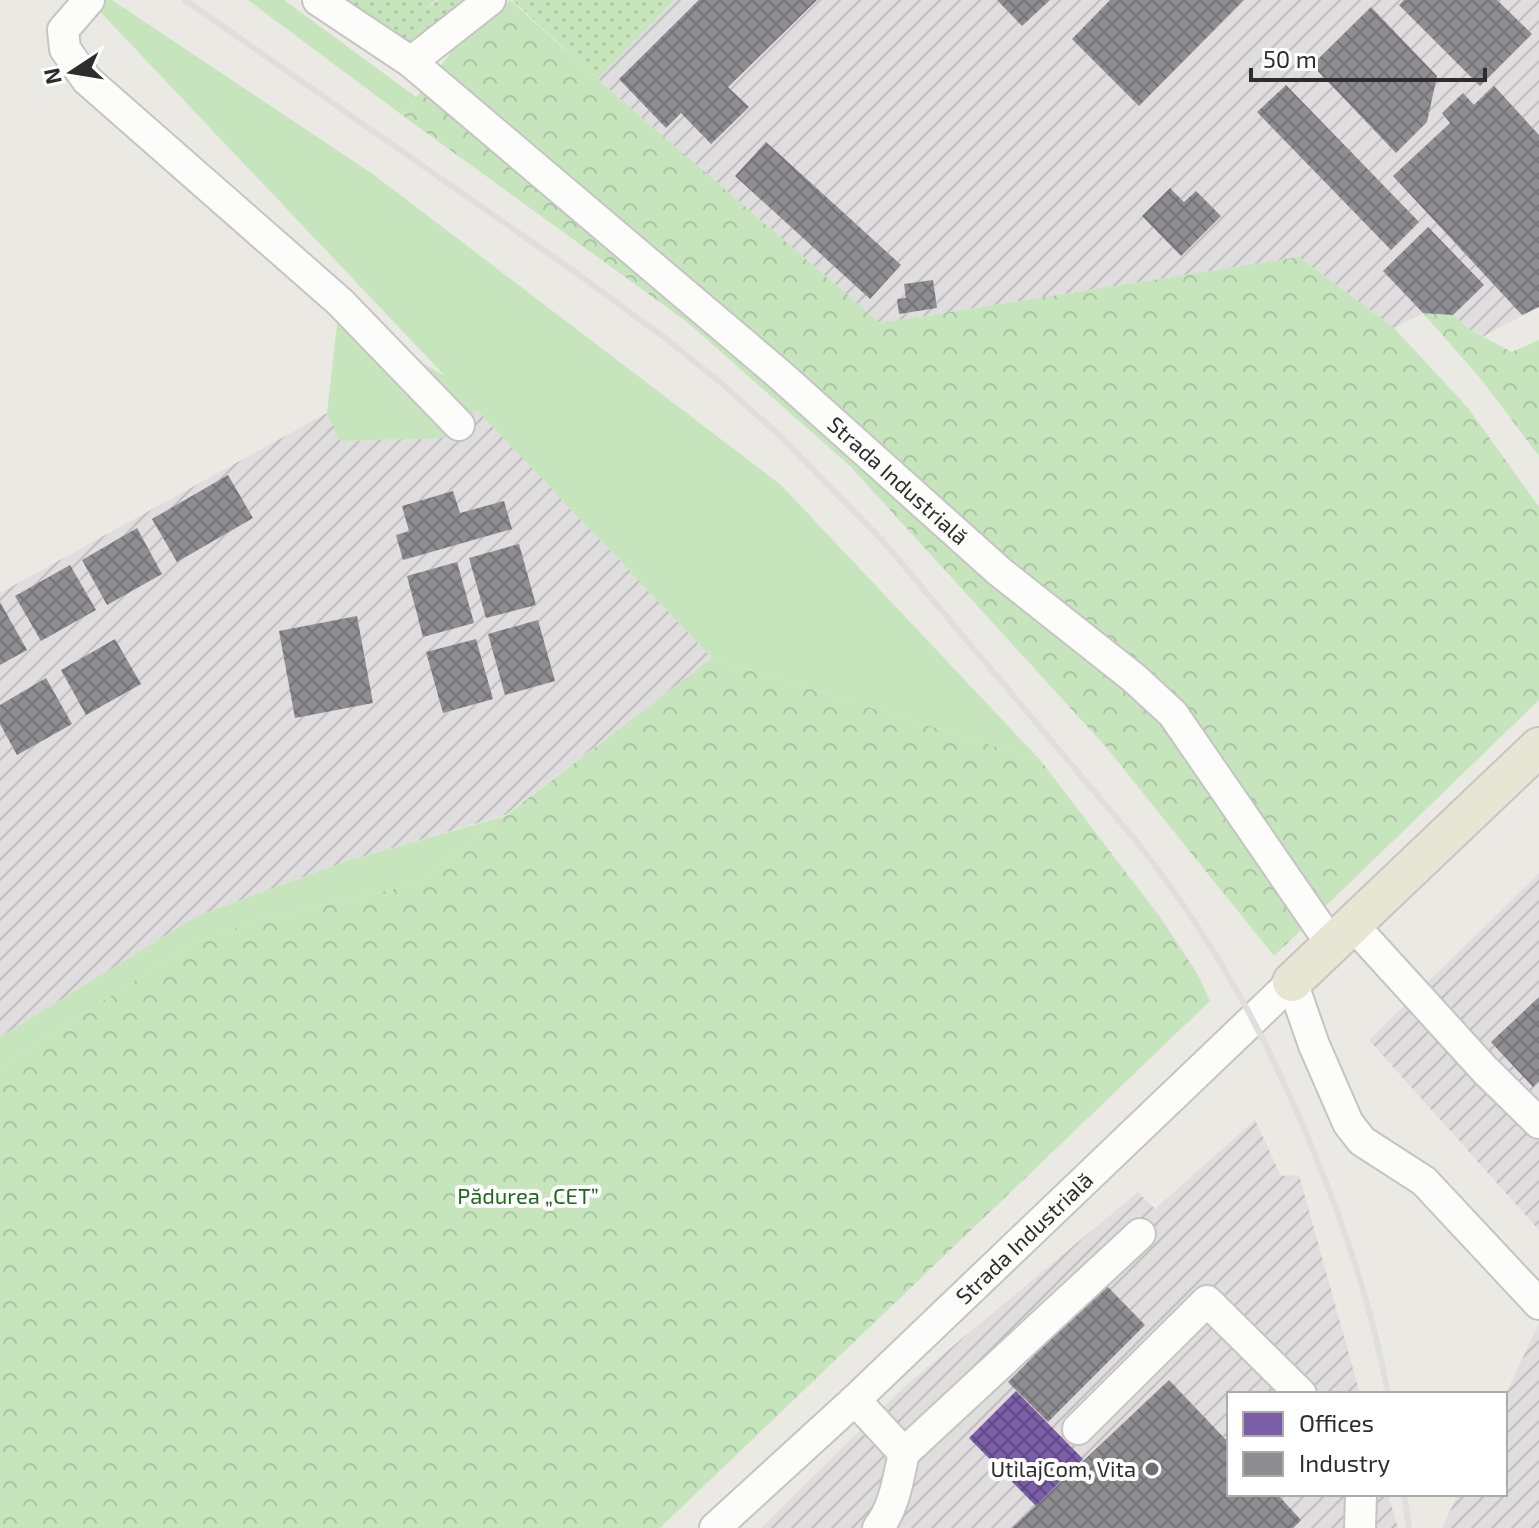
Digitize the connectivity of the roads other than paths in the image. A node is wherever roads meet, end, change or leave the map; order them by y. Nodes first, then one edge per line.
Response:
1 (89, 0) edge
2 (318, 0) edge
3 (490, 0) edge
4 (411, 62) junction
5 (459, 425) dead end
6 (1539, 747) edge
7 (1342, 935) junction
8 (1292, 982) junction
9 (1539, 1123) edge
10 (1140, 1234) dead end
11 (1539, 1304) edge
12 (1299, 1392) edge
13 (855, 1400) junction
14 (1078, 1429) dead end
15 (904, 1453) junction
16 (1361, 1496) edge
17 (715, 1528) edge
18 (878, 1528) edge
19 (1360, 1528) edge

1 - 5 street
2 - 4 street, Strada Industrială
3 - 4 street
4 - 7 street, Strada Industrială
6 - 7 main road, Strada Industrială
7 - 8 main road, Strada Industrială
7 - 9 street
8 - 11 street
8 - 13 street, Strada Industrială
10 - 15 street
12 - 14 street
13 - 15 street
13 - 17 street, Strada Industrială
15 - 18 street
16 - 19 street

